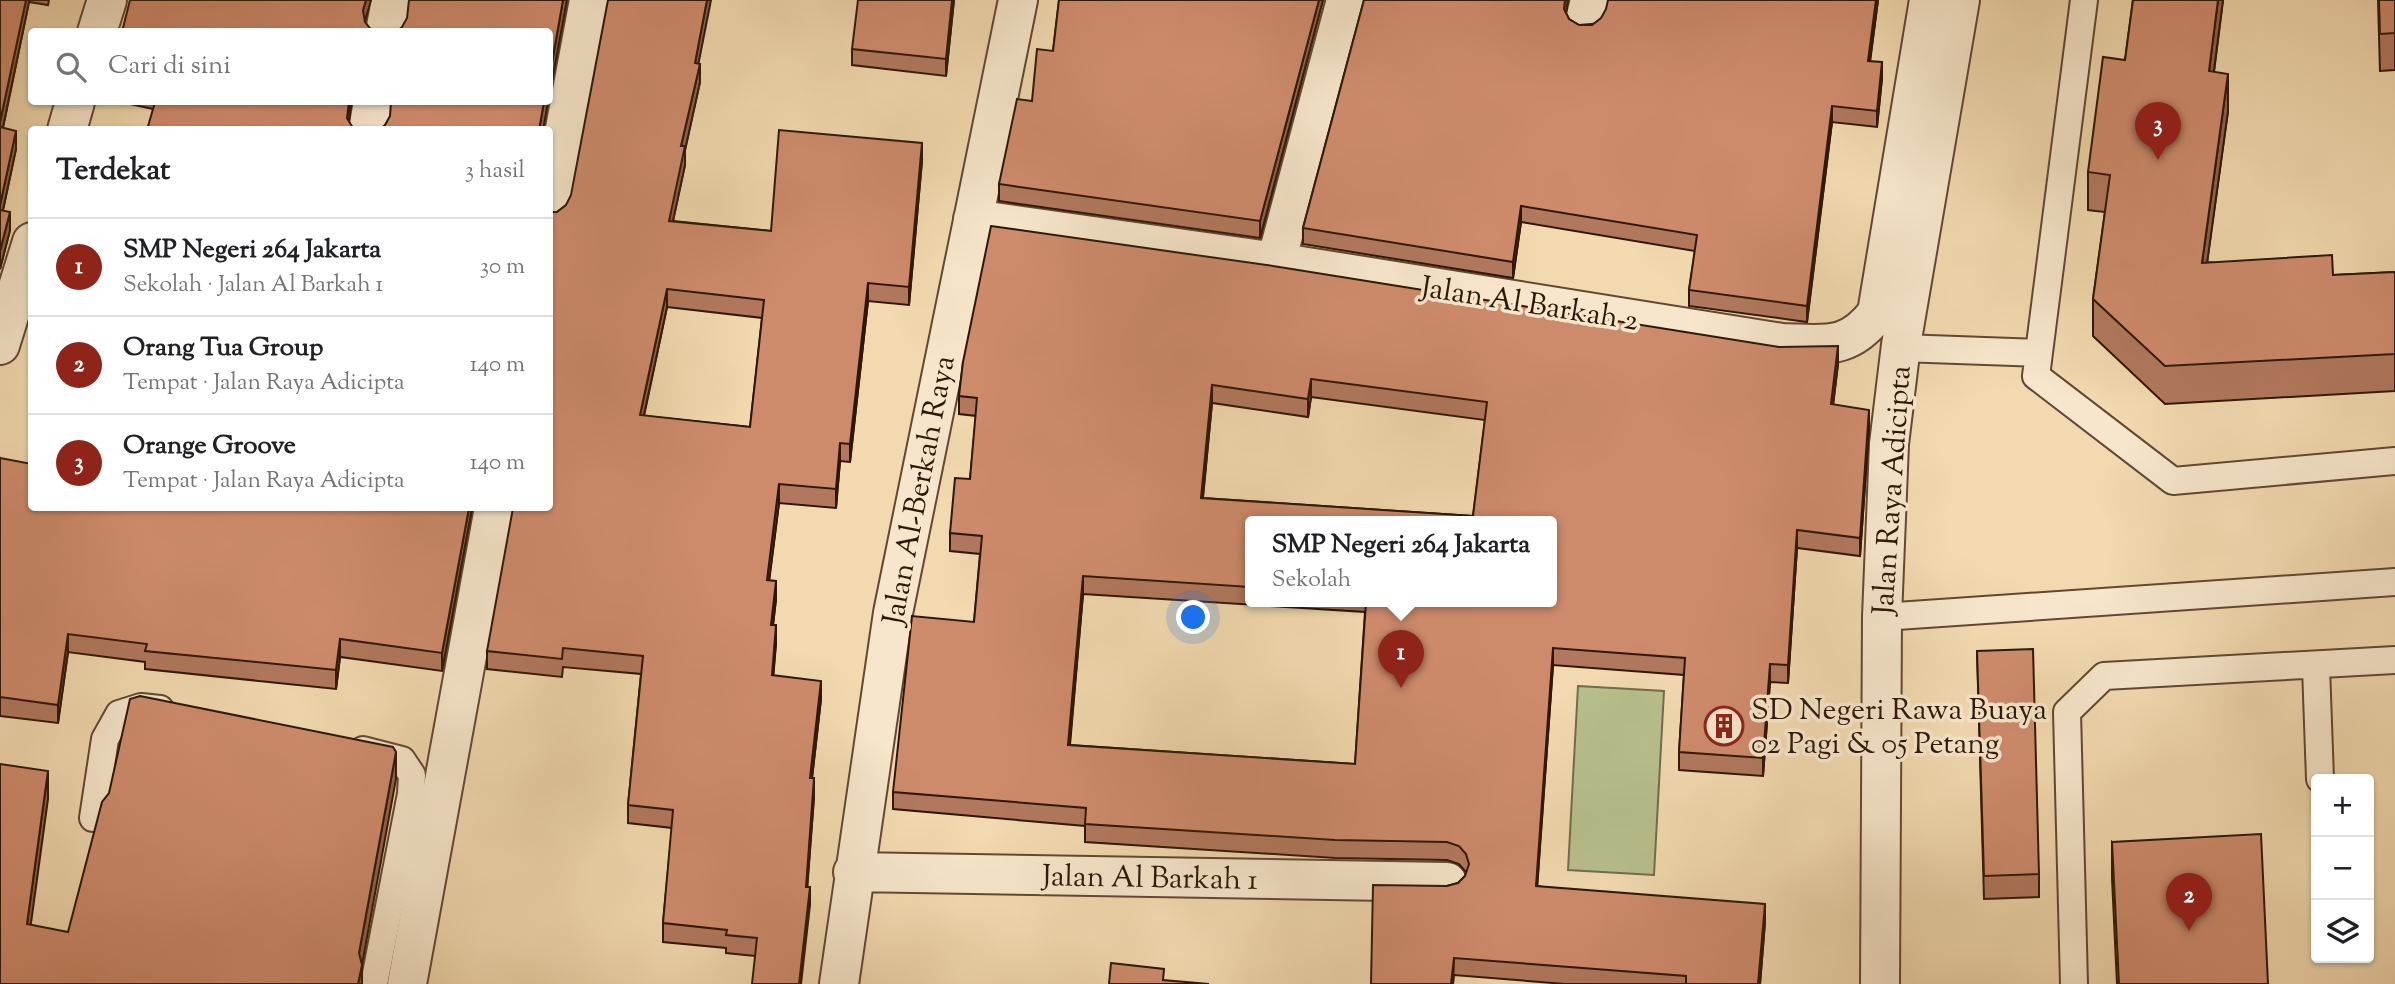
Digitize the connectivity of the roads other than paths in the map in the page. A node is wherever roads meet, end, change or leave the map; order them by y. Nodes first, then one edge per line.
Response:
1 (107, 0) edge
2 (391, 0) edge
3 (589, 0) edge
4 (1018, 0) edge
5 (1346, 0) edge
6 (1929, 0) edge
7 (1960, 0) edge
8 (2084, 0) edge
9 (98, 28) edge
10 (386, 28) edge
11 (74, 105) edge
12 (372, 105) edge
13 (68, 126) edge
14 (369, 126) edge
15 (553, 193) edge
16 (986, 221) junction
17 (28, 252) edge
18 (1276, 262) junction
19 (5, 307) edge
20 (0, 345) edge
21 (1901, 348) junction
22 (2039, 353) junction
23 (2395, 461) edge
24 (493, 511) edge
25 (2395, 582) edge
26 (1882, 617) junction
27 (2395, 660) edge
28 (2316, 667) junction
29 (182, 713) edge
30 (344, 746) edge
31 (2320, 774) edge
32 (93, 818) dead end
33 (853, 872) junction
34 (1447, 882) dead end
35 (374, 984) edge
36 (407, 984) edge
37 (839, 984) edge
38 (1880, 984) edge
39 (2074, 984) edge

1 - 9 street
2 - 10 street
3 - 15 street
4 - 16 street, Jalan Al-Berkah Raya
5 - 18 street
6 - 18 street, Jalan Al Barkah 2
7 - 21 street, Jalan Raya Adicipta
8 - 22 lane
11 - 13 street
12 - 14 street
16 - 18 street, Jalan Al Barkah 2
16 - 33 street, Jalan Al-Berkah Raya
17 - 19 street
19 - 20 street
21 - 22 lane
21 - 26 street, Jalan Raya Adicipta
22 - 23 lane
24 - 36 street
25 - 26 lane
26 - 38 street, Jalan Raya Adicipta
27 - 28 lane
28 - 31 lane
28 - 39 lane
29 - 32 lane
30 - 35 lane
33 - 34 street, Jalan Al Barkah 1
33 - 37 street, Jalan Al-Berkah Raya

